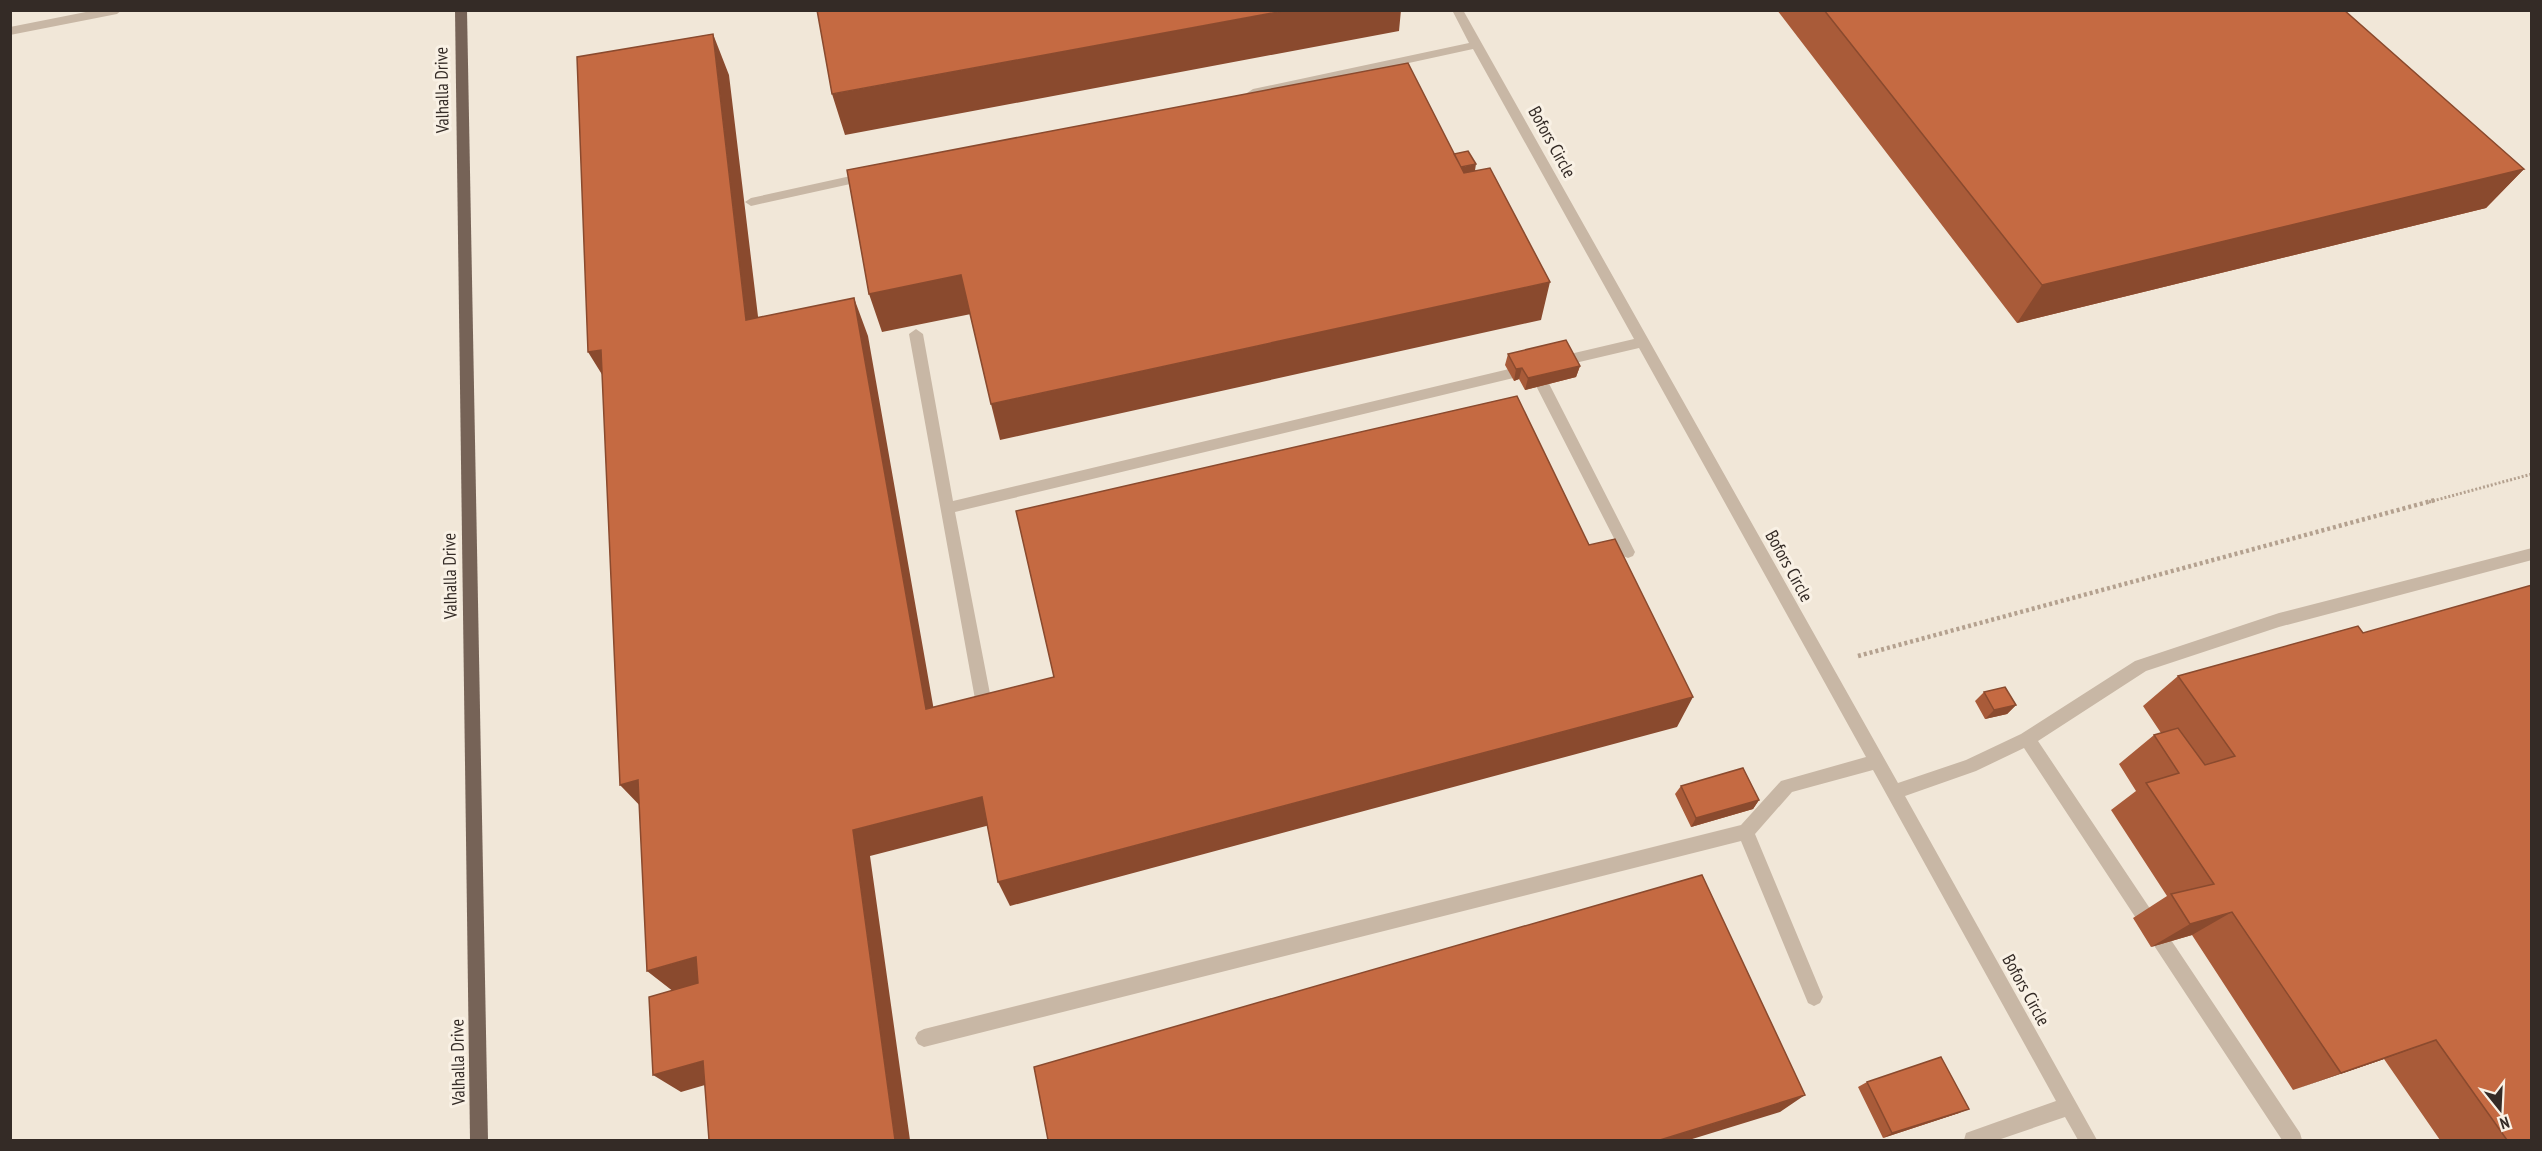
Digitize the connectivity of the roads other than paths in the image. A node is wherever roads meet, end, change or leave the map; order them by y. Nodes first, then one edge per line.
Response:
1 (117, 10) edge
2 (461, 10) edge
3 (1456, 10) edge
4 (99, 12) edge
5 (10, 31) edge
6 (1476, 45) junction
7 (1242, 95) edge
8 (879, 174) edge
9 (751, 202) dead end
10 (916, 334) dead end
11 (1642, 342) junction
12 (1534, 368) junction
13 (947, 508) junction
14 (1628, 552) dead end
15 (2532, 554) edge
16 (983, 699) edge
17 (2028, 739) junction
18 (1876, 762) junction
19 (1894, 792) junction
20 (1746, 832) junction
21 (1814, 996) dead end
22 (924, 1038) dead end
23 (2069, 1106) junction
24 (479, 1140) edge
25 (1973, 1140) edge
26 (2088, 1140) edge
27 (2292, 1140) edge

1 - 4 street
2 - 24 main road, Valhalla Drive
3 - 6 street, Bofors Circle
4 - 5 street
6 - 7 street
6 - 11 street, Bofors Circle
8 - 9 street
10 - 13 street
11 - 12 street
11 - 18 street, Bofors Circle
12 - 13 street
12 - 14 street
13 - 16 street
15 - 17 street
17 - 19 street
17 - 27 street
18 - 19 street, Bofors Circle
18 - 20 street
19 - 23 street, Bofors Circle
20 - 21 street
20 - 22 street
23 - 25 street
23 - 26 street, Bofors Circle

